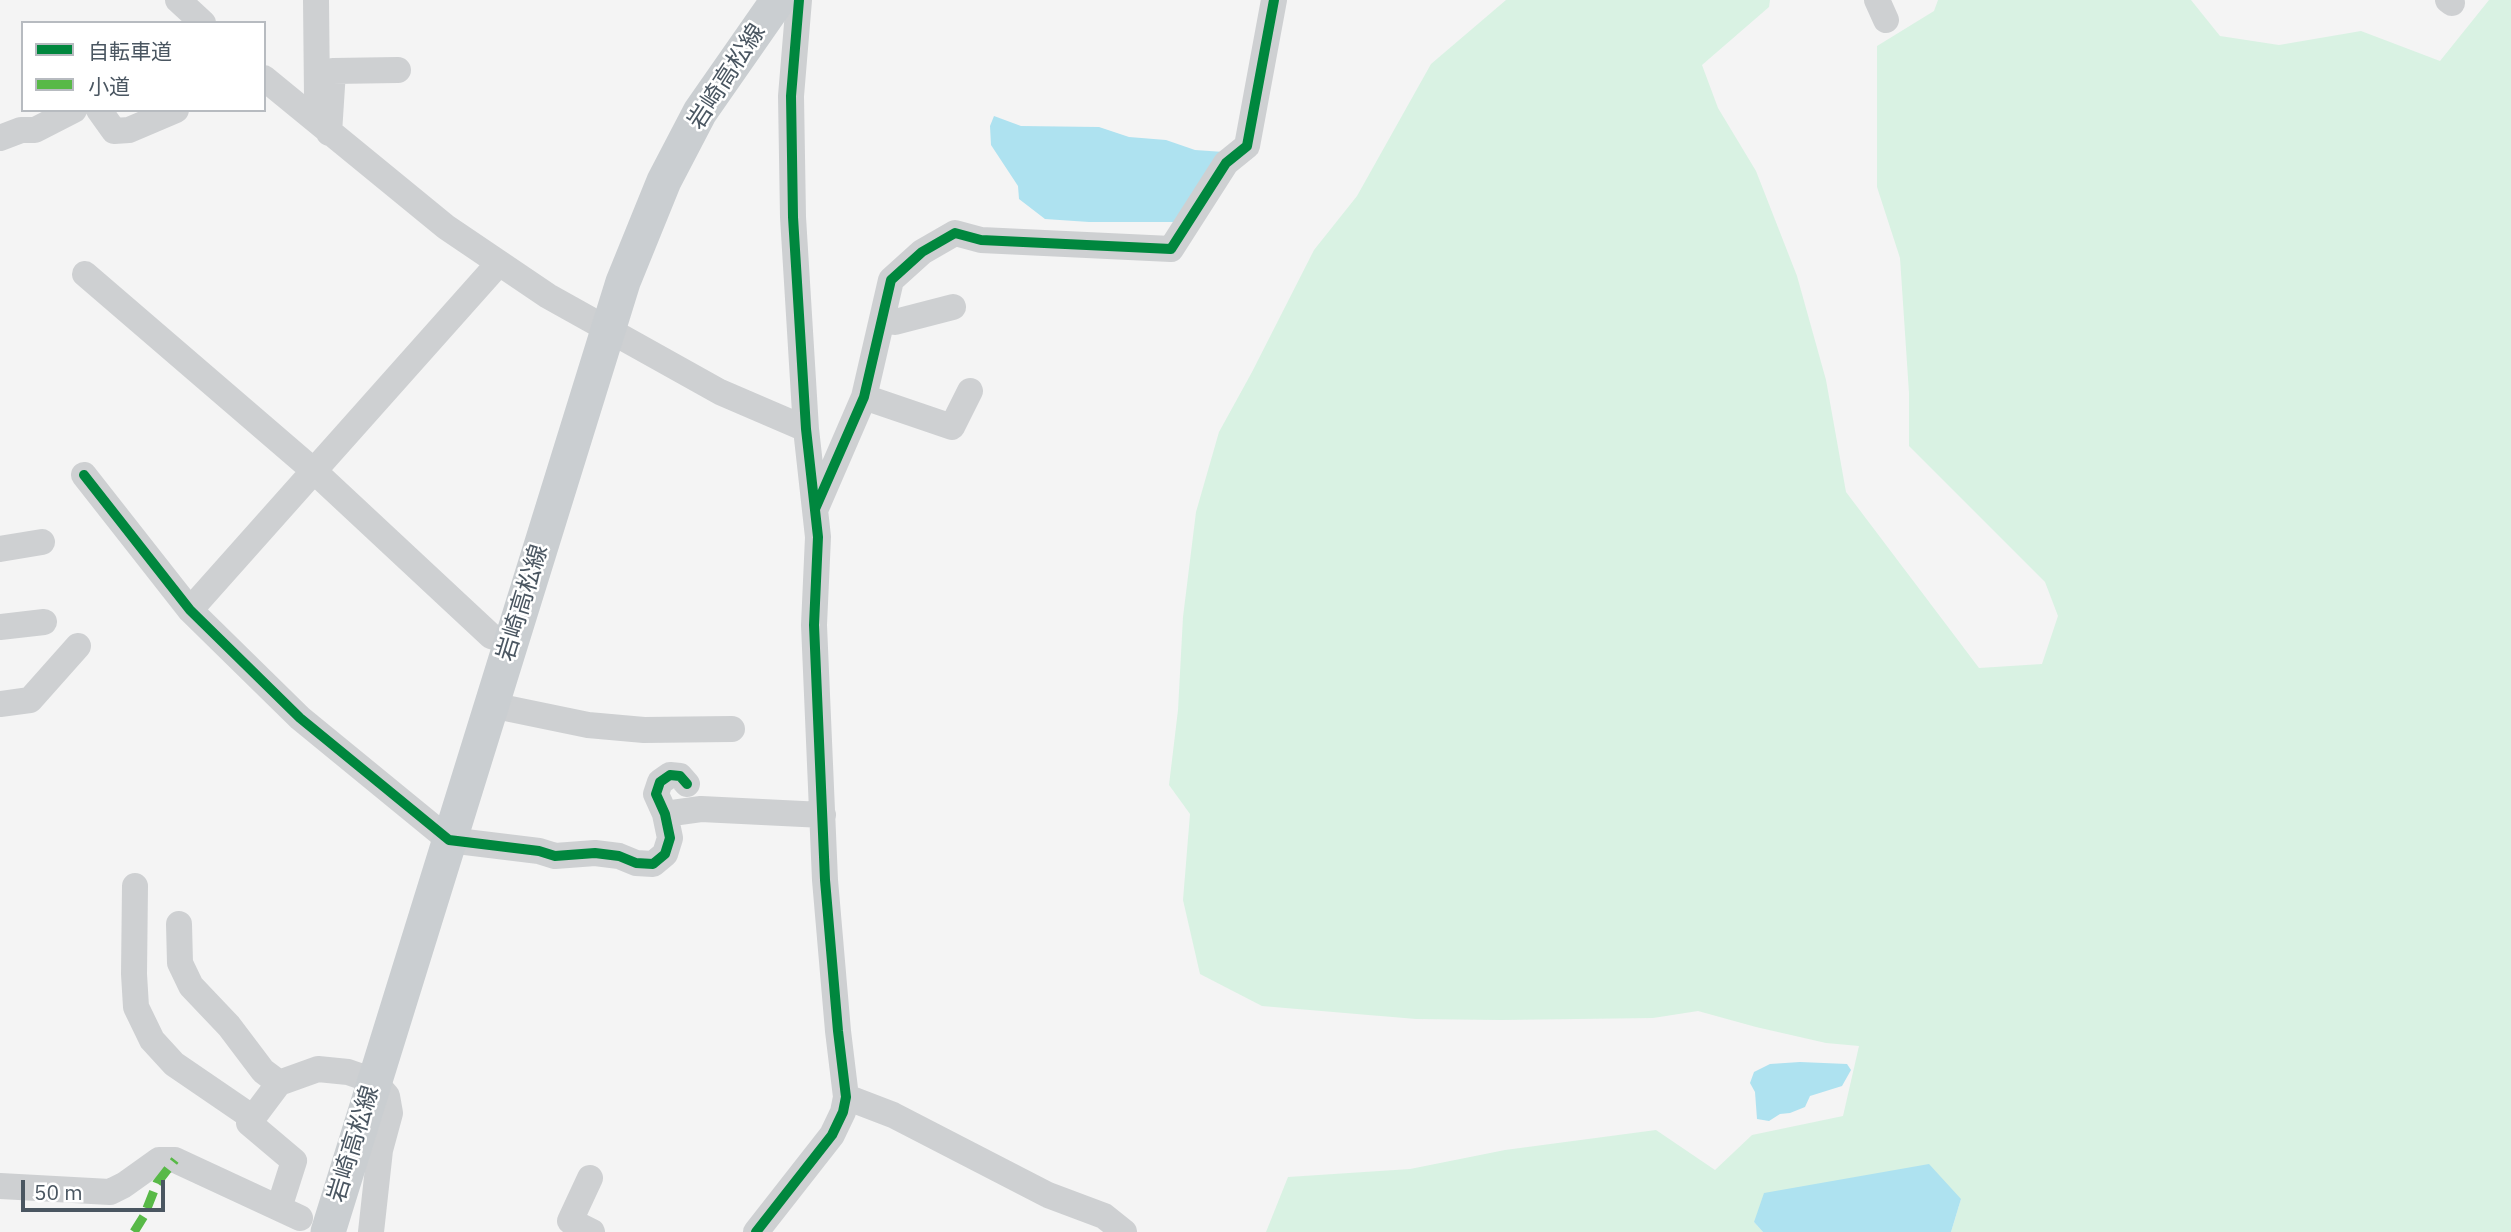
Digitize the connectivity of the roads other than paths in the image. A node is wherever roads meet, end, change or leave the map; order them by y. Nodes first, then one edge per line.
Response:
1 (178, 0) edge
2 (316, 0) edge
3 (778, 0) edge
4 (799, 0) edge
5 (1274, 0) edge
6 (201, 21) edge
7 (398, 70) dead end
8 (266, 80) edge
9 (70, 112) edge
10 (100, 112) edge
11 (171, 112) edge
12 (322, 128) junction
13 (0, 138) edge
14 (499, 263) junction
15 (85, 274) dead end
16 (953, 307) dead end
17 (882, 320) junction
18 (608, 329) junction
19 (970, 391) dead end
20 (864, 397) junction
21 (806, 429) junction
22 (314, 471) junction
23 (84, 475) dead end
24 (815, 509) junction
25 (41, 542) dead end
26 (0, 549) edge
27 (190, 610) junction
28 (44, 622) dead end
29 (0, 627) edge
30 (511, 642) junction
31 (78, 646) dead end
32 (0, 704) edge
33 (491, 705) junction
34 (732, 729) dead end
35 (687, 784) dead end
36 (665, 814) junction
37 (823, 815) junction
38 (449, 840) junction
39 (135, 886) dead end
40 (179, 924) dead end
41 (374, 1081) junction
42 (279, 1083) junction
43 (846, 1097) junction
44 (253, 1118) junction
45 (590, 1178) dead end
46 (0, 1186) edge
47 (302, 1219) edge
48 (371, 1232) edge
49 (592, 1232) edge
50 (756, 1232) edge
51 (1124, 1232) edge

1 - 6 street
2 - 12 street
3 - 18 main road, 岩崎高松線
4 - 21 street
5 - 17 street
7 - 12 street
8 - 12 street
9 - 13 street
10 - 11 street
12 - 14 street
14 - 18 street
14 - 22 street
15 - 22 street
16 - 17 street
17 - 20 street
18 - 21 street
18 - 30 main road, 岩崎高松線
19 - 20 street
20 - 24 street
21 - 24 street
22 - 27 street
22 - 30 street
23 - 27 street
24 - 37 street
25 - 26 street
27 - 38 street
28 - 29 street
30 - 33 main road, 岩崎高松線
31 - 32 street
33 - 34 street
33 - 38 main road, 岩崎高松線
35 - 36 street
36 - 37 street
36 - 38 street
37 - 43 street
38 - 41 main road, 岩崎高松線
39 - 44 street
40 - 42 street
41 - 42 street
41 - 47 main road, 岩崎高松線
41 - 48 street
42 - 44 street
43 - 50 street
43 - 51 street
44 - 47 street
45 - 49 street
46 - 47 street

